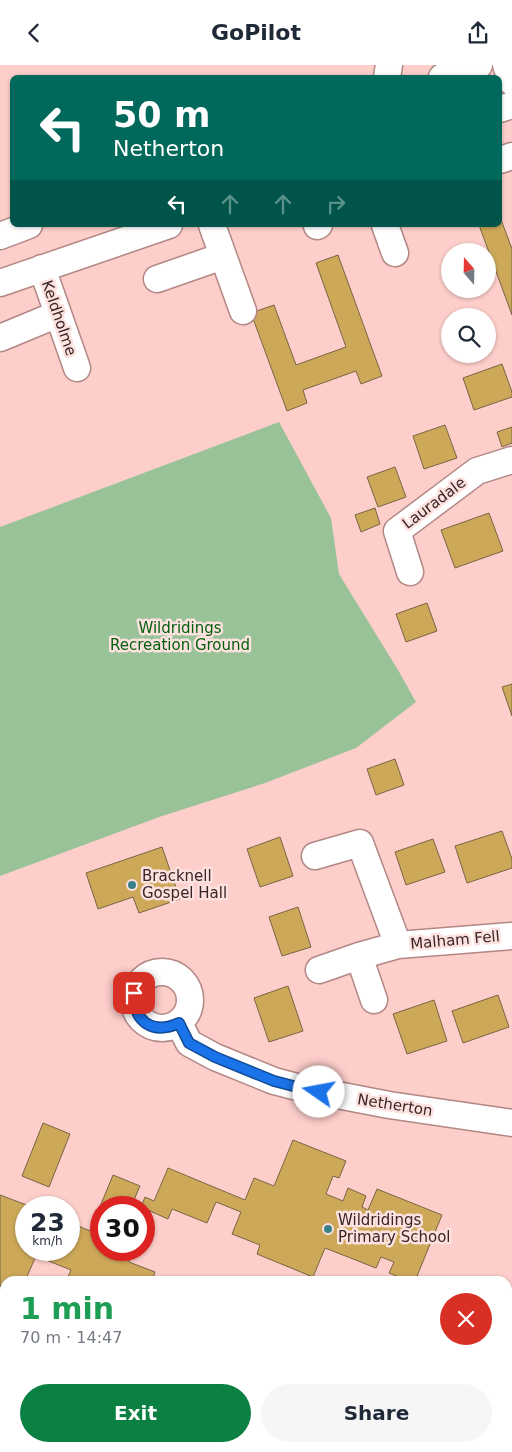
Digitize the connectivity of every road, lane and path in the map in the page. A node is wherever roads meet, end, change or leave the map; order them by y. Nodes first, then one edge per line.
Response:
1 (479, 65) edge
2 (506, 65) edge
3 (448, 75) edge
4 (512, 82) edge
5 (24, 227) edge
6 (157, 227) edge
7 (213, 227) edge
8 (386, 227) edge
9 (109, 235) edge
10 (0, 236) edge
11 (395, 253) dead end
12 (223, 256) junction
13 (42, 268) junction
14 (157, 279) dead end
15 (0, 283) edge
16 (243, 311) dead end
17 (58, 314) junction
18 (0, 337) edge
19 (76, 368) dead end
20 (512, 459) edge
21 (410, 572) dead end
22 (316, 856) dead end
23 (512, 936) edge
24 (398, 945) junction
25 (359, 955) junction
26 (320, 970) dead end
27 (374, 1000) dead end
28 (179, 1023) dead end
29 (512, 1123) edge

1 - 3 street
2 - 4 street
5 - 10 street
6 - 9 street, Keldholme
7 - 12 street
8 - 11 street
9 - 13 street, Keldholme
12 - 14 street
12 - 16 street
13 - 15 street, Keldholme
13 - 17 street, Keldholme
17 - 18 street
17 - 19 street, Keldholme
20 - 21 street, Lauradale
22 - 24 street, Malham Fell
23 - 24 street, Malham Fell
24 - 25 street, Malham Fell
25 - 26 street, Malham Fell
25 - 27 street
28 - 29 street, Netherton

